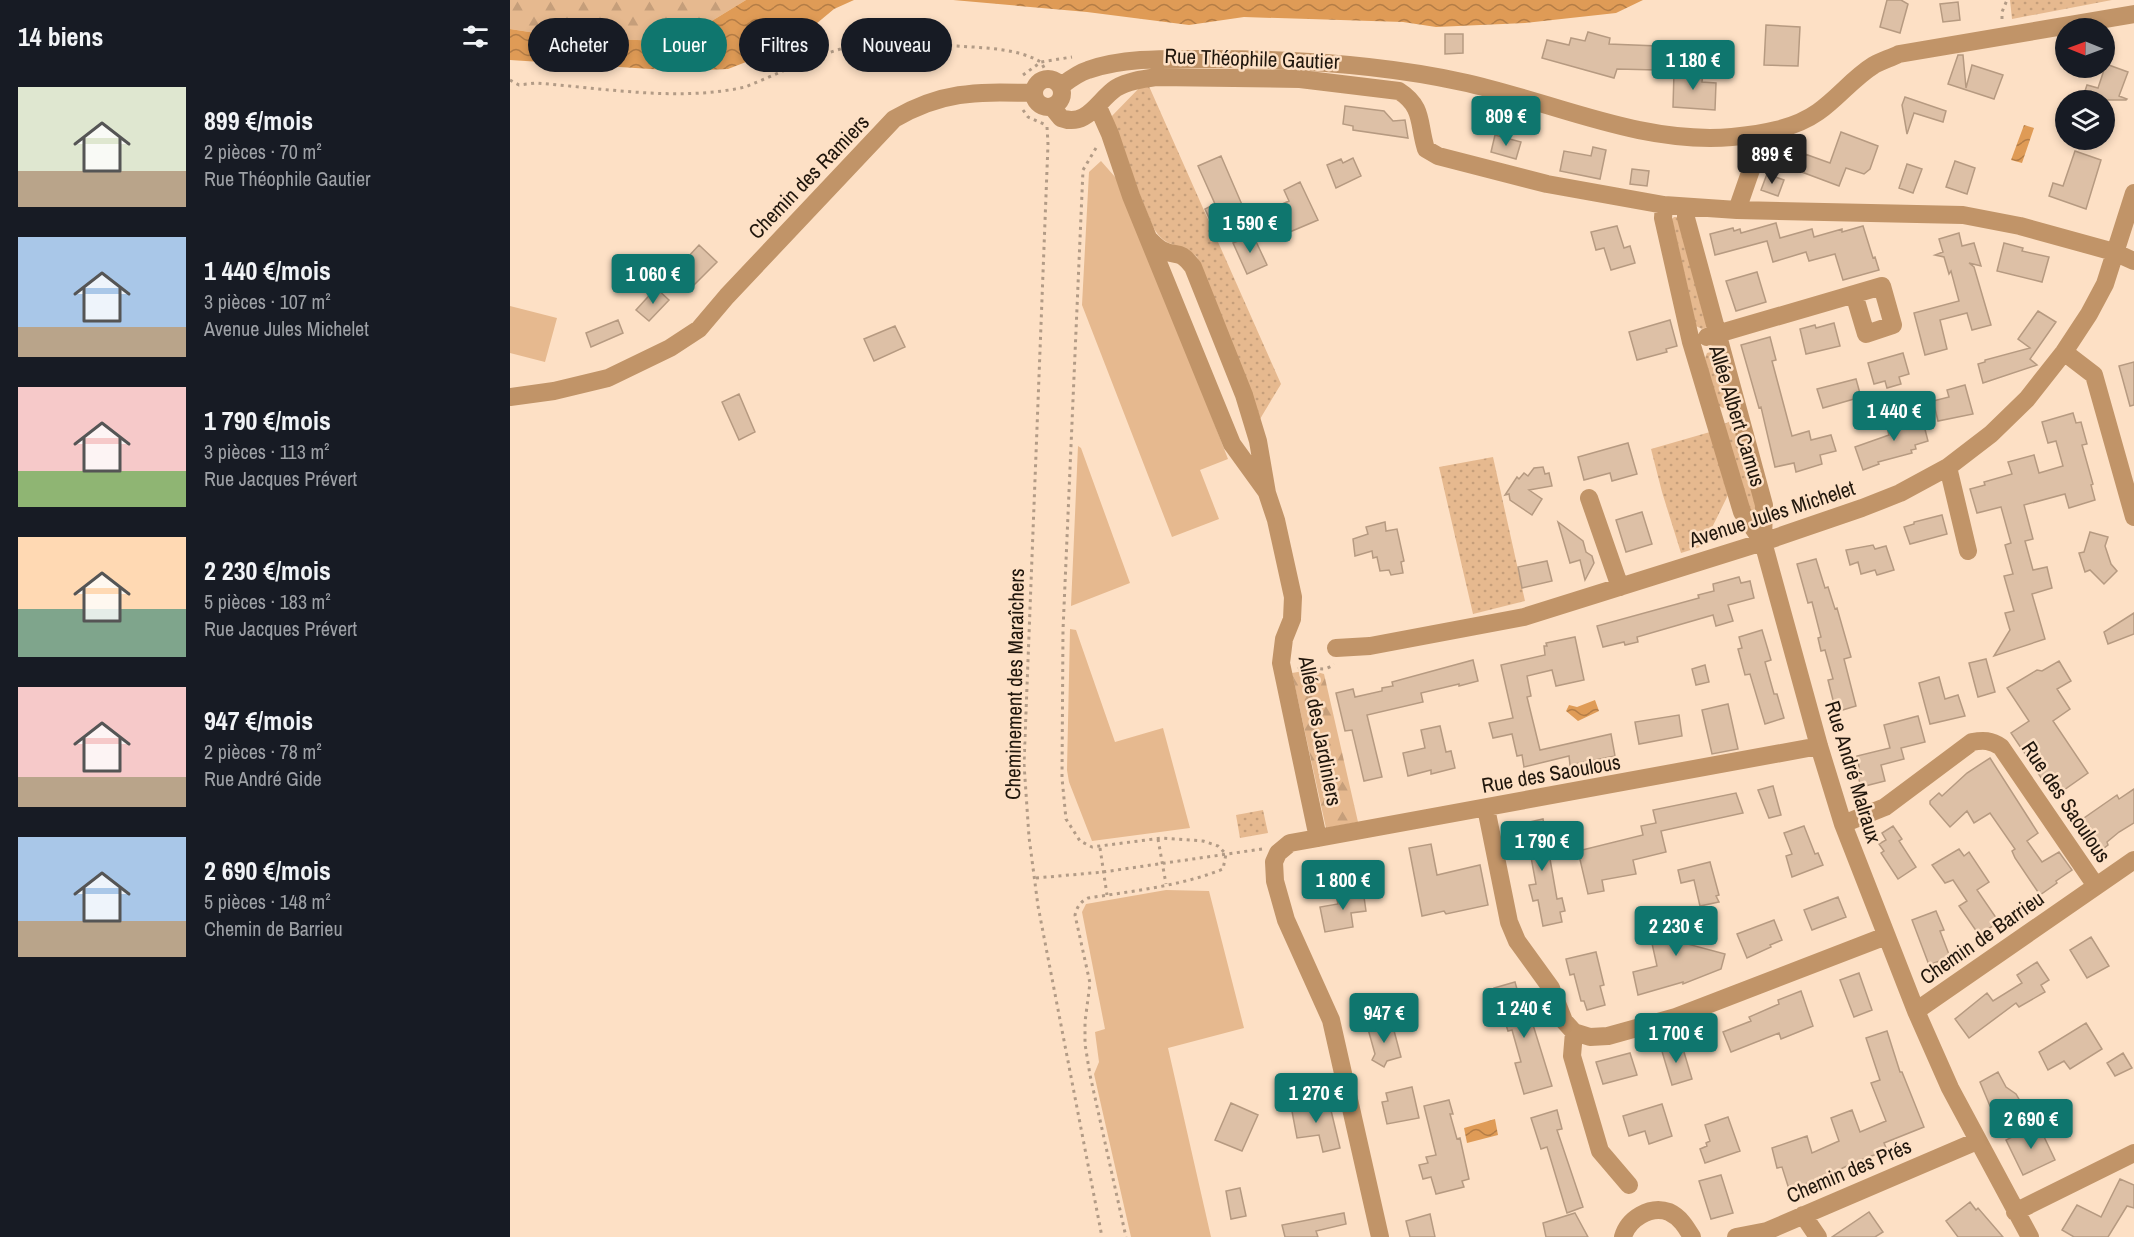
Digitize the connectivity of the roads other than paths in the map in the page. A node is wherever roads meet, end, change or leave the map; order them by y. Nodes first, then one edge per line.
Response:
1 (2134, 14) edge
2 (1055, 83) junction
3 (1026, 93) junction
4 (1098, 107) junction
5 (1053, 116) junction
6 (1773, 146) dead end
7 (2134, 193) edge
8 (1664, 206) junction
9 (1686, 207) junction
10 (1737, 210) junction
11 (1150, 240) junction
12 (2114, 252) junction
13 (2134, 261) edge
14 (1854, 294) dead end
15 (1717, 335) junction
16 (1691, 342) junction
17 (2064, 352) junction
18 (510, 397) edge
19 (1738, 410) junction
20 (1714, 418) junction
21 (1258, 441) junction
22 (1235, 449) junction
23 (1948, 467) junction
24 (2129, 476) edge
25 (1267, 493) junction
26 (1589, 498) dead end
27 (2133, 509) edge
28 (1763, 542) junction
29 (1968, 551) dead end
30 (1620, 587) junction
31 (1345, 647) road end
32 (1819, 746) junction
33 (1486, 808) junction
34 (1843, 824) junction
35 (1318, 838) junction
36 (2134, 860) edge
37 (2096, 886) junction
38 (1886, 936) junction
39 (1916, 1011) junction
40 (1574, 1032) junction
41 (1977, 1141) junction
42 (2134, 1153) edge
43 (1629, 1185) dead end
44 (2015, 1212) junction
45 (1803, 1215) junction
46 (1380, 1237) edge
47 (1623, 1237) edge
48 (1692, 1237) edge
49 (1736, 1237) edge
50 (1818, 1237) edge
51 (2030, 1237) edge

1 - 2 street
2 - 3 street
2 - 5 street
3 - 5 street
3 - 18 street, Chemin des Ramiers
4 - 5 street, Rue Théophile Gautier
4 - 8 street, Rue Théophile Gautier
4 - 11 street, Allée des Jardiniers
6 - 10 street
7 - 12 street, Avenue Jules Michelet
8 - 9 street, Rue Théophile Gautier
8 - 16 street, Allée Albert Camus
9 - 10 street, Rue Théophile Gautier
9 - 15 street, Allée Albert Camus
10 - 12 street, Rue Théophile Gautier
11 - 21 street, Allée des Jardiniers
11 - 22 street, Allée des Jardiniers
12 - 13 street, Rue Théophile Gautier
12 - 17 street, Avenue Jules Michelet
14 - 15 street
15 - 16 street
15 - 19 street, Allée Albert Camus
16 - 20 street, Allée Albert Camus
17 - 23 street, Avenue Jules Michelet
17 - 24 street
19 - 20 street
19 - 28 street, Allée Albert Camus
20 - 28 street, Allée Albert Camus
21 - 22 street
21 - 25 street, Allée des Jardiniers
22 - 25 street, Allée des Jardiniers
23 - 28 street, Avenue Jules Michelet
23 - 29 street
24 - 27 street
25 - 35 street, Allée des Jardiniers
26 - 30 street
28 - 30 street, Avenue Jules Michelet
28 - 32 street, Rue André Malraux
30 - 31 street, Avenue Jules Michelet
32 - 33 street, Rue des Saoulous
32 - 34 street, Rue André Malraux
33 - 35 street, Rue des Saoulous
33 - 40 street
34 - 37 street, Rue des Saoulous
34 - 38 street, Rue André Malraux
35 - 46 street, Rue des Saoulous
36 - 37 street, Chemin de Barrieu
37 - 39 street, Chemin de Barrieu
38 - 39 street, Rue André Malraux
38 - 40 street
39 - 41 street, Chemin de Barrieu
40 - 43 street
41 - 44 street, Chemin de Barrieu
41 - 45 street, Chemin des Prés
42 - 44 street
44 - 51 street, Chemin de Barrieu
45 - 49 street, Chemin des Prés
45 - 50 street
47 - 48 street

